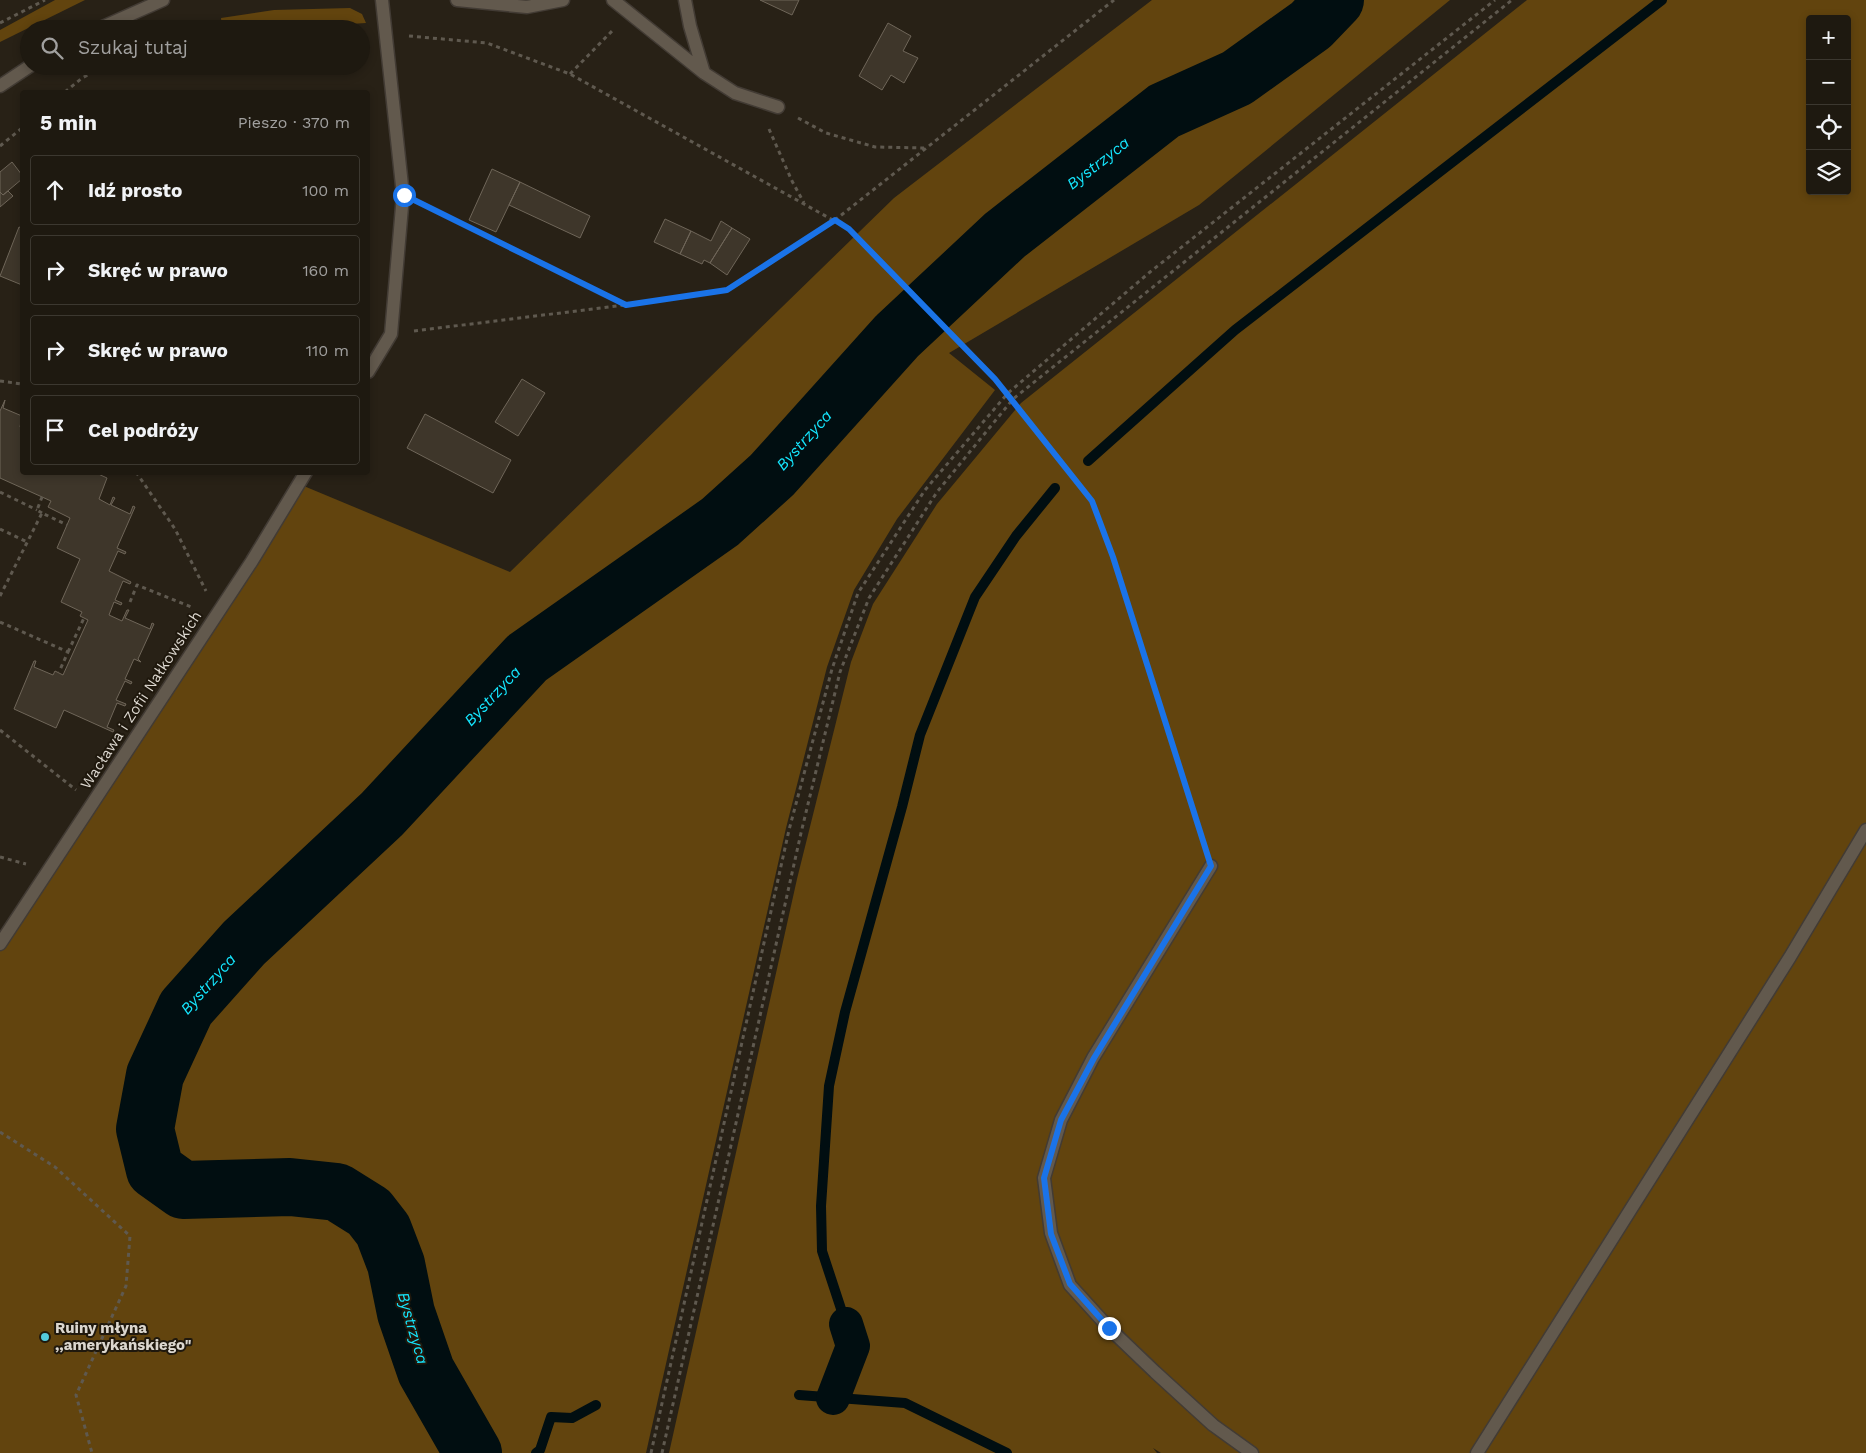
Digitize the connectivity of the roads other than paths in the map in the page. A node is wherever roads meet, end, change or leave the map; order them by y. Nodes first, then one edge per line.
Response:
1 (163, 0) edge
2 (382, 0) edge
3 (457, 0) edge
4 (563, 0) edge
5 (613, 0) edge
6 (685, 0) edge
7 (118, 20) edge
8 (20, 73) edge
9 (704, 73) junction
10 (0, 86) edge
11 (778, 107) road end
12 (370, 369) edge
13 (304, 475) edge
14 (1866, 830) edge
15 (1211, 866) road end
16 (0, 944) edge
17 (1252, 1453) edge
18 (1477, 1453) edge

1 - 7 street
2 - 12 street
3 - 4 street
5 - 9 street
6 - 9 street
8 - 10 street
9 - 11 street
13 - 16 street, Wacława i Zofii Nałkowskich
14 - 18 street
15 - 17 street

